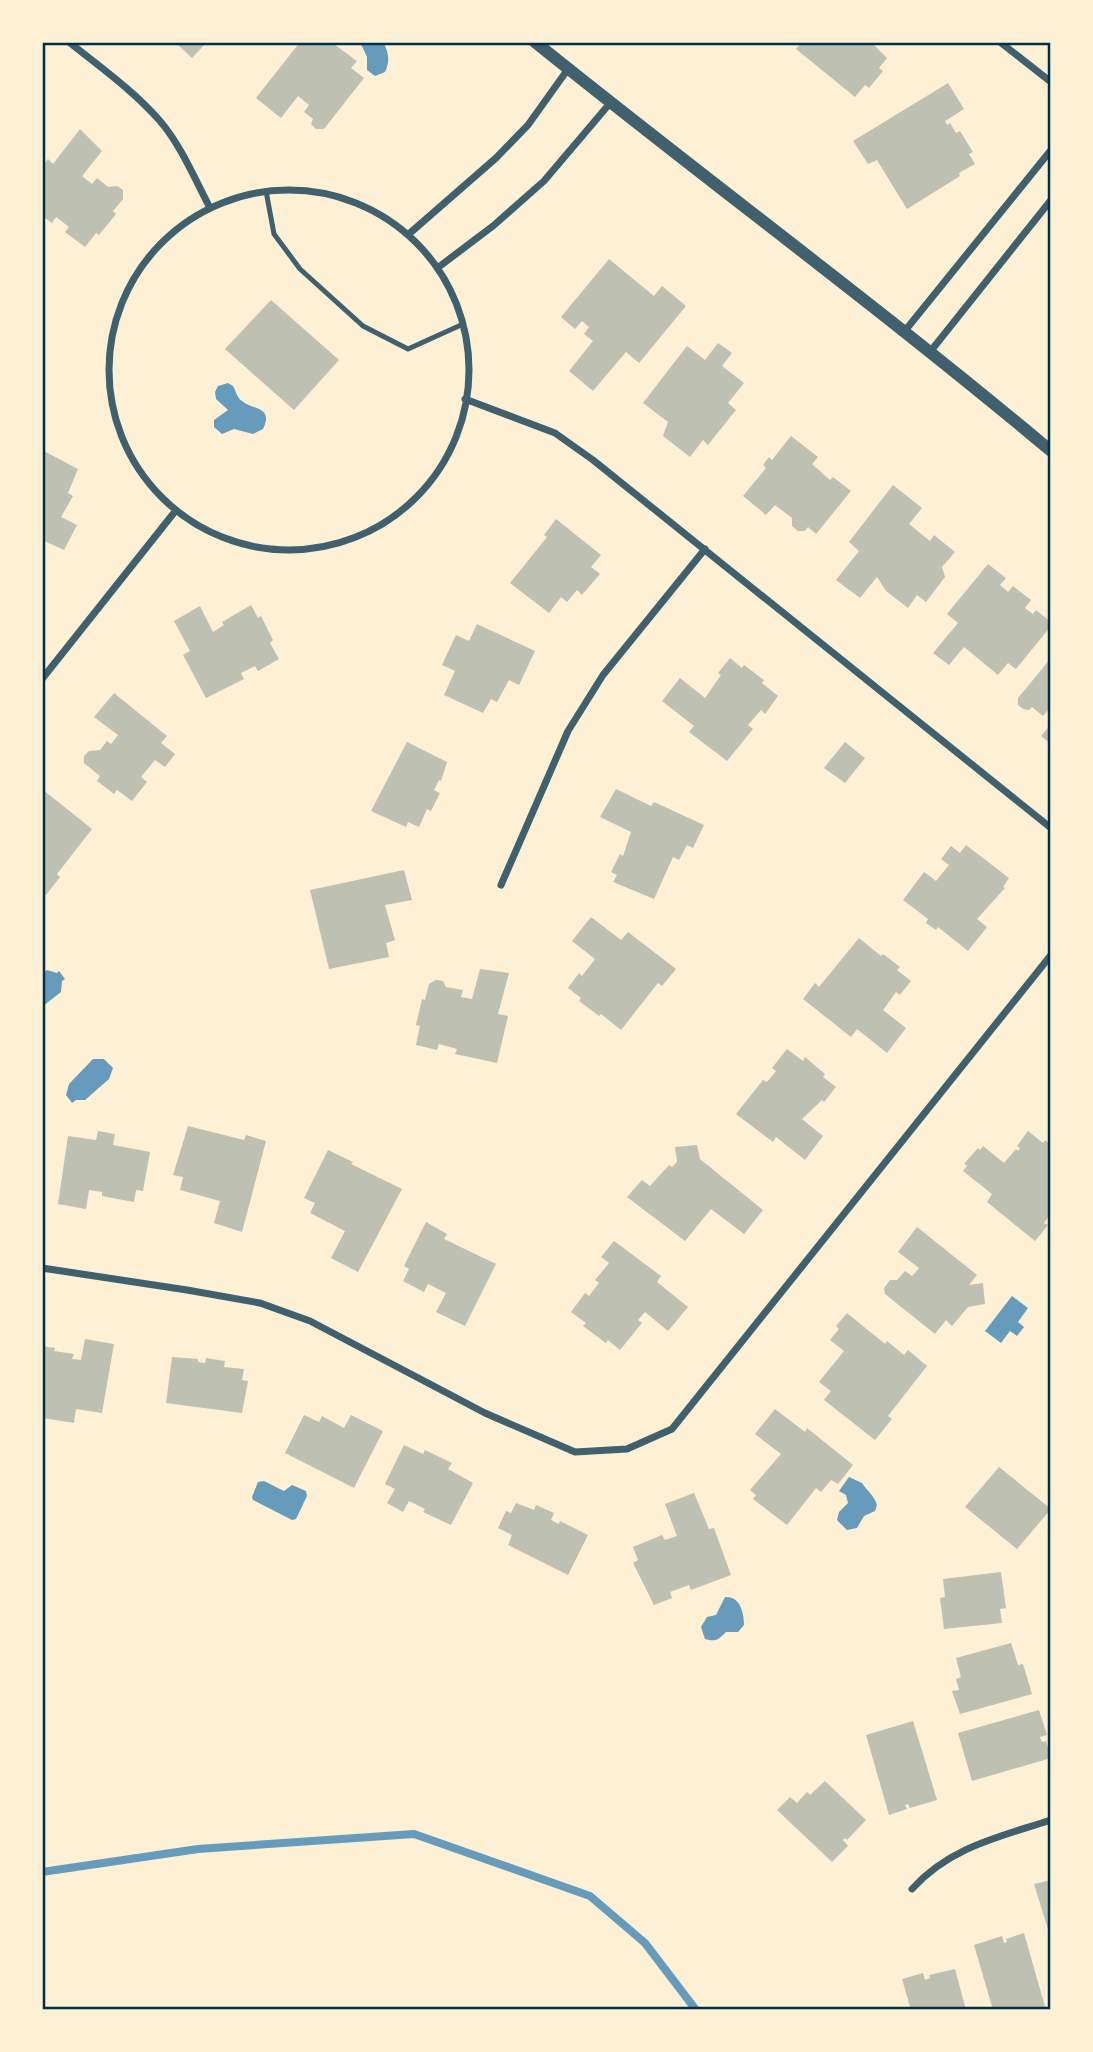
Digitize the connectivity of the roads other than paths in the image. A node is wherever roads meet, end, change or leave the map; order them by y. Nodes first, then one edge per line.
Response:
1 (69, 42) edge
2 (535, 42) edge
3 (1000, 42) edge
4 (568, 69) junction
5 (1051, 82) edge
6 (611, 102) junction
7 (1051, 150) edge
8 (266, 191) junction
9 (1051, 200) edge
10 (209, 206) junction
11 (410, 233) junction
12 (440, 266) junction
13 (461, 325) junction
14 (904, 332) junction
15 (930, 352) junction
16 (465, 399) junction
17 (1051, 451) edge
18 (173, 514) junction
19 (705, 548) junction
20 (42, 679) edge
21 (1051, 828) edge
22 (501, 885) dead end
23 (1051, 955) edge
24 (42, 1268) edge
25 (1051, 1820) edge
26 (912, 1889) dead end

1 - 10 street
2 - 4 street
3 - 5 street
4 - 6 street
4 - 11 street
6 - 12 street
6 - 14 street
7 - 14 street
8 - 10 street
8 - 11 street
8 - 13 lane
9 - 15 street
10 - 18 street
11 - 12 street
12 - 13 street
13 - 16 street
14 - 15 street
15 - 17 street
16 - 18 street
16 - 19 street
18 - 20 street
19 - 21 street
19 - 22 street
23 - 24 street
25 - 26 street

